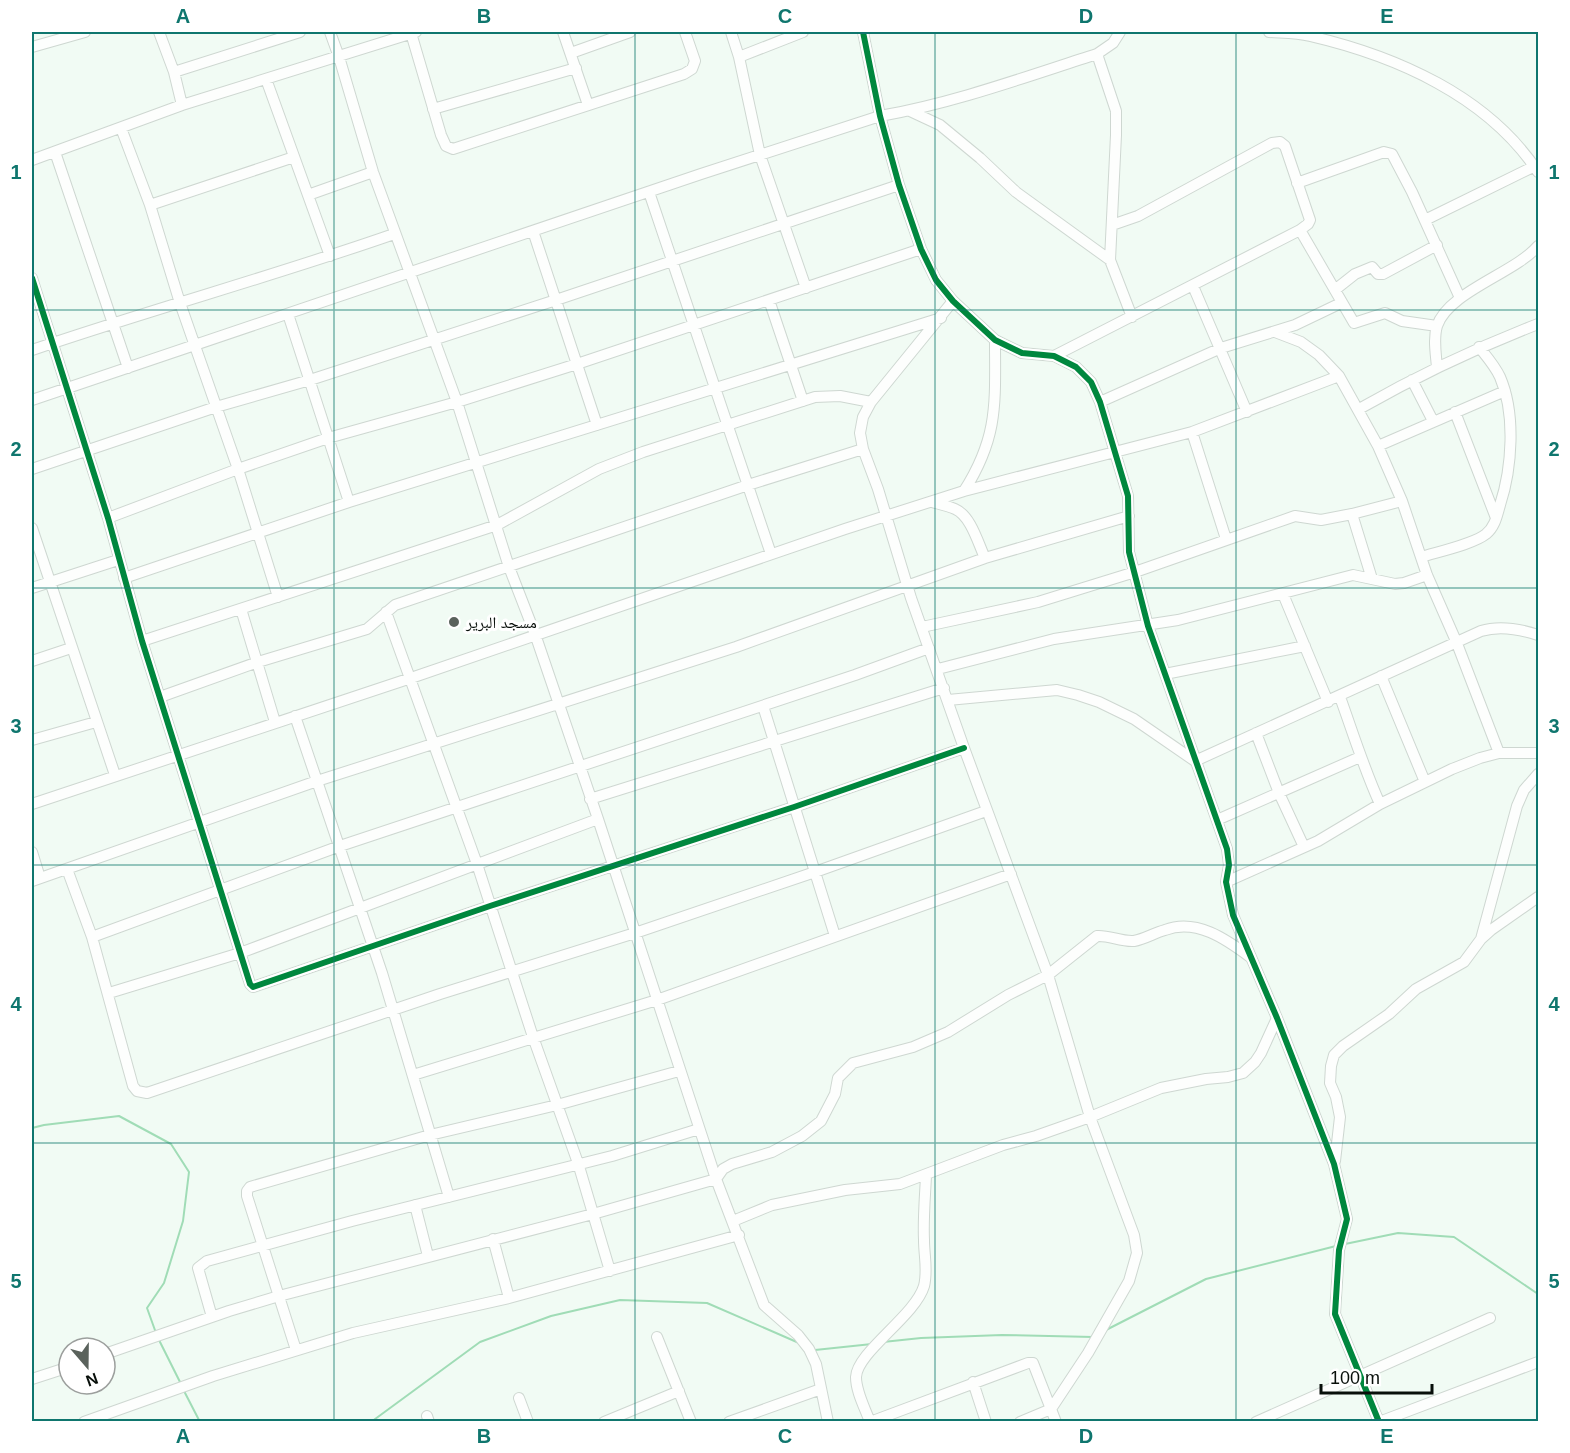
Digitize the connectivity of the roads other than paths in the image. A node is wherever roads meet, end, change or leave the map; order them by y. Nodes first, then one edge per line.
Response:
1 (85, 32) edge
2 (159, 32) edge
3 (300, 32) edge
4 (330, 32) edge
5 (414, 32) edge
6 (562, 32) edge
7 (630, 32) edge
8 (685, 32) edge
9 (731, 32) edge
10 (803, 32) edge
11 (863, 32) edge
12 (1119, 32) edge
13 (1269, 32) edge
14 (32, 47) edge
15 (571, 53) junction
16 (1097, 54) junction
17 (339, 57) junction
18 (739, 57) junction
19 (576, 68) junction
20 (174, 72) junction
21 (266, 79) junction
22 (182, 105) junction
23 (588, 105) junction
24 (433, 109) junction
25 (910, 111) junction
26 (880, 116) junction
27 (121, 128) junction
28 (55, 152) junction
29 (760, 155) junction
30 (294, 157) junction
31 (32, 160) edge
32 (1537, 169) edge
33 (373, 172) junction
34 (1297, 183) junction
35 (899, 185) junction
36 (649, 192) junction
37 (308, 195) junction
38 (150, 205) junction
39 (1425, 220) junction
40 (784, 224) junction
41 (1112, 225) junction
42 (1300, 230) junction
43 (533, 231) junction
44 (394, 234) junction
45 (1437, 245) junction
46 (1539, 246) edge
47 (921, 249) junction
48 (330, 256) junction
49 (673, 260) junction
50 (1110, 260) junction
51 (411, 273) junction
52 (32, 278) edge
53 (1193, 286) junction
54 (806, 288) junction
55 (1336, 289) junction
56 (1460, 298) junction
57 (555, 300) junction
58 (769, 300) junction
59 (953, 301) junction
60 (180, 303) junction
61 (1341, 303) junction
62 (36, 308) edge
63 (288, 314) junction
64 (1132, 317) junction
65 (941, 318) junction
66 (112, 322) junction
67 (1539, 324) edge
68 (694, 325) junction
69 (1437, 326) junction
70 (1275, 332) junction
71 (434, 338) junction
72 (994, 340) junction
73 (51, 343) junction
74 (195, 346) junction
75 (1479, 347) junction
76 (1221, 348) junction
77 (32, 350) edge
78 (1054, 356) junction
79 (578, 364) junction
80 (790, 364) junction
81 (128, 368) junction
82 (1437, 368) junction
83 (1339, 376) junction
84 (310, 380) junction
85 (1412, 380) junction
86 (714, 388) junction
87 (66, 389) junction
88 (1505, 391) junction
89 (32, 400) edge
90 (803, 401) junction
91 (458, 402) junction
92 (871, 402) junction
93 (1100, 402) junction
94 (216, 407) junction
95 (1359, 409) junction
96 (1247, 412) junction
97 (1455, 412) junction
98 (1433, 421) junction
99 (597, 425) junction
100 (728, 425) junction
101 (1192, 432) junction
102 (328, 438) junction
103 (1378, 446) junction
104 (863, 448) junction
105 (86, 450) junction
106 (1116, 453) junction
107 (477, 463) junction
108 (32, 469) edge
109 (238, 469) junction
110 (748, 485) junction
111 (964, 491) junction
112 (1402, 501) junction
113 (349, 502) junction
114 (932, 502) junction
115 (1352, 514) junction
116 (886, 516) junction
117 (1129, 516) junction
118 (108, 518) junction
119 (1496, 518) junction
120 (497, 525) junction
121 (32, 528) edge
122 (257, 532) junction
123 (1226, 539) junction
124 (771, 554) junction
125 (1421, 557) junction
126 (985, 558) junction
127 (118, 560) junction
128 (509, 567) junction
129 (1135, 573) junction
130 (1427, 575) junction
131 (124, 578) junction
132 (1372, 579) junction
133 (49, 583) junction
134 (907, 586) junction
135 (32, 588) edge
136 (1283, 594) junction
137 (278, 597) junction
138 (241, 609) junction
139 (386, 612) junction
140 (1148, 626) junction
141 (922, 627) junction
142 (534, 634) junction
143 (1539, 635) edge
144 (142, 641) junction
145 (1456, 641) junction
146 (1305, 645) junction
147 (71, 648) junction
148 (929, 648) junction
149 (32, 662) edge
150 (258, 662) junction
151 (938, 669) junction
152 (1165, 674) junction
153 (1381, 676) junction
154 (411, 678) junction
155 (944, 688) junction
156 (160, 697) junction
157 (1340, 697) junction
158 (948, 700) junction
159 (1328, 702) junction
160 (558, 703) junction
161 (763, 706) junction
162 (295, 716) junction
163 (96, 722) junction
164 (275, 722) junction
165 (1256, 733) junction
166 (32, 740) edge
167 (774, 743) junction
168 (434, 744) junction
169 (964, 748) junction
170 (1499, 753) junction
171 (1539, 753) edge
172 (178, 754) junction
173 (1360, 757) junction
174 (1195, 761) junction
175 (580, 767) junction
176 (1539, 774) edge
177 (115, 775) junction
178 (317, 781) junction
179 (1425, 782) junction
180 (1279, 793) junction
181 (590, 800) junction
182 (32, 804) edge
183 (1380, 804) junction
184 (794, 807) junction
185 (457, 808) junction
186 (986, 810) junction
187 (597, 819) junction
188 (1217, 820) junction
189 (199, 822) junction
190 (340, 846) junction
191 (1304, 848) junction
192 (32, 852) edge
193 (477, 864) junction
194 (612, 867) junction
195 (67, 869) junction
196 (815, 872) junction
197 (1011, 874) junction
198 (36, 879) edge
199 (1226, 882) junction
200 (220, 890) junction
201 (1539, 897) edge
202 (490, 906) junction
203 (360, 909) junction
204 (635, 933) junction
205 (835, 936) junction
206 (92, 937) junction
207 (1481, 939) junction
208 (373, 946) junction
209 (240, 953) junction
210 (1251, 957) junction
211 (511, 973) junction
212 (1048, 975) junction
213 (109, 993) junction
214 (657, 1000) junction
215 (393, 1010) junction
216 (1277, 1018) junction
217 (533, 1037) junction
218 (679, 1071) junction
219 (413, 1075) junction
220 (557, 1105) junction
221 (1090, 1117) junction
222 (699, 1129) junction
223 (430, 1135) junction
224 (578, 1163) junction
225 (1334, 1164) junction
226 (926, 1176) junction
227 (716, 1179) junction
228 (449, 1197) junction
229 (415, 1205) junction
230 (593, 1214) junction
231 (733, 1221) junction
232 (739, 1235) junction
233 (493, 1239) junction
234 (263, 1247) junction
235 (428, 1256) junction
236 (610, 1271) junction
237 (279, 1296) junction
238 (509, 1298) junction
239 (212, 1317) junction
240 (1490, 1318) dead end
241 (657, 1337) dead end
242 (117, 1350) edge
243 (296, 1350) junction
244 (1539, 1362) edge
245 (57, 1370) edge
246 (1360, 1375) junction
247 (32, 1379) edge
248 (973, 1382) junction
249 (821, 1389) junction
250 (679, 1391) junction
251 (519, 1398) dead end
252 (1051, 1409) junction
253 (116, 1410) junction
254 (84, 1422) edge
255 (121, 1422) edge
256 (528, 1422) edge
257 (604, 1422) edge
258 (691, 1422) edge
259 (729, 1422) edge
260 (828, 1422) edge
261 (870, 1422) edge
262 (986, 1422) edge
263 (1020, 1422) edge
264 (1056, 1422) edge
265 (1256, 1422) edge
266 (1379, 1422) edge

1 - 14 street
2 - 20 street
3 - 20 street
4 - 17 street
5 - 17 street
5 - 24 street
6 - 15 street
7 - 15 street
8 - 23 street
9 - 18 street
10 - 18 street
11 - 26 street
12 - 16 street
13 - 32 street
15 - 19 street
16 - 25 street
16 - 41 street
17 - 21 street
17 - 33 street
18 - 29 street
19 - 23 street
19 - 24 street
20 - 22 street
21 - 22 street
21 - 30 street
22 - 27 street
23 - 24 street
25 - 26 street
25 - 50 street
26 - 29 street
26 - 35 street
27 - 28 street
27 - 38 street
28 - 31 street
28 - 66 street
29 - 36 street
29 - 40 street
30 - 37 street
30 - 38 street
32 - 39 street
33 - 37 street
33 - 44 street
34 - 39 street
34 - 41 street
34 - 42 street
35 - 40 street
35 - 47 street
36 - 43 street
36 - 49 street
37 - 48 street
38 - 60 street
39 - 45 street
40 - 49 street
40 - 54 street
41 - 50 street
42 - 53 street
42 - 55 street
43 - 51 street
43 - 57 street
44 - 48 street
44 - 51 street
45 - 55 street
45 - 56 street
46 - 56 street
47 - 54 street
47 - 59 street
48 - 60 street
49 - 57 street
49 - 68 street
50 - 64 street
51 - 63 street
51 - 71 street
52 - 62 street
53 - 64 street
53 - 76 street
54 - 58 street
55 - 61 street
56 - 69 street
57 - 71 street
57 - 79 street
58 - 68 street
58 - 80 street
59 - 65 street
59 - 72 street
60 - 66 street
60 - 74 street
61 - 69 street
61 - 70 street
62 - 73 street
63 - 74 street
63 - 84 street
64 - 78 street
65 - 80 street
65 - 92 street
66 - 73 street
66 - 81 street
67 - 75 street
68 - 79 street
68 - 86 street
69 - 82 street
70 - 76 street
70 - 83 street
71 - 84 street
71 - 91 street
72 - 78 street
72 - 111 street
73 - 77 street
73 - 87 street
74 - 81 street
74 - 94 street
75 - 82 street
75 - 88 street
76 - 93 street
76 - 96 street
78 - 93 street
79 - 91 street
79 - 99 street
80 - 86 street
80 - 90 street
81 - 87 street
82 - 85 street
83 - 95 street
83 - 96 street
84 - 94 street
84 - 102 street
85 - 95 street
85 - 98 street
86 - 99 street
86 - 100 street
87 - 89 street
87 - 105 street
88 - 97 street
88 - 119 street
90 - 92 street
90 - 100 street
91 - 102 street
91 - 107 street
92 - 104 street
93 - 106 street
94 - 105 street
94 - 109 street
95 - 103 street
96 - 101 street
97 - 98 street
97 - 119 street
98 - 103 street
99 - 107 street
100 - 110 street
100 - 120 street
101 - 106 street
101 - 123 street
102 - 109 street
102 - 113 street
103 - 112 street
104 - 110 street
104 - 116 street
105 - 108 street
105 - 118 street
106 - 111 street
106 - 117 street
107 - 113 street
107 - 120 street
109 - 118 street
109 - 122 street
110 - 124 street
110 - 128 street
111 - 114 street
112 - 115 street
112 - 125 street
113 - 122 street
114 - 116 street
114 - 126 street
115 - 123 street
115 - 132 street
116 - 124 street
116 - 134 street
117 - 126 street
117 - 129 street
118 - 127 street
119 - 125 street
120 - 128 street
120 - 137 street
121 - 133 street
122 - 131 street
122 - 137 street
123 - 129 street
124 - 142 street
125 - 130 street
126 - 134 street
127 - 131 street
127 - 133 street
128 - 139 street
128 - 142 street
129 - 140 street
129 - 141 street
130 - 132 street
130 - 145 street
131 - 144 street
132 - 136 street
133 - 135 street
133 - 147 street
134 - 141 street
134 - 160 street
136 - 140 street
136 - 146 street
137 - 138 street
138 - 144 street
138 - 150 street
139 - 150 street
139 - 154 street
140 - 151 street
140 - 152 street
141 - 148 street
142 - 154 street
142 - 160 street
143 - 145 street
144 - 156 street
145 - 153 street
145 - 170 street
146 - 152 street
146 - 159 street
147 - 149 street
147 - 163 street
148 - 151 street
148 - 161 street
150 - 156 street
150 - 164 street
151 - 155 street
152 - 174 street
153 - 157 street
153 - 179 street
154 - 162 street
154 - 168 street
155 - 158 street
155 - 167 street
156 - 172 street
157 - 159 street
157 - 173 street
158 - 169 street
158 - 174 street
159 - 165 street
160 - 168 street
160 - 175 street
161 - 167 street
161 - 175 street
162 - 164 street
162 - 178 street
163 - 166 street
163 - 177 street
164 - 172 street
165 - 174 street
165 - 180 street
167 - 181 street
167 - 184 street
168 - 178 street
168 - 185 street
169 - 184 street
169 - 186 street
170 - 171 street
170 - 179 street
172 - 177 street
172 - 189 street
173 - 180 street
173 - 183 street
174 - 188 street
175 - 181 street
175 - 185 street
176 - 207 street
177 - 182 street
178 - 189 street
178 - 190 street
179 - 183 street
180 - 188 street
180 - 191 street
181 - 187 street
183 - 191 street
184 - 194 street
184 - 196 street
185 - 190 street
185 - 193 street
186 - 196 street
186 - 197 street
187 - 193 street
187 - 194 street
188 - 199 street
189 - 195 street
189 - 200 street
190 - 200 street
190 - 203 street
191 - 199 street
192 - 198 street
193 - 202 street
193 - 203 street
194 - 202 street
194 - 204 street
195 - 198 street
195 - 206 street
196 - 204 street
196 - 205 street
197 - 205 street
197 - 212 street
199 - 210 street
200 - 206 street
200 - 209 street
201 - 207 street
202 - 208 street
202 - 211 street
203 - 208 street
203 - 209 street
204 - 211 street
204 - 214 street
205 - 214 street
206 - 213 street
207 - 225 street
208 - 209 street
208 - 215 street
209 - 213 street
210 - 212 street
210 - 216 street
211 - 215 street
211 - 217 street
212 - 221 street
212 - 227 street
213 - 215 street
214 - 217 street
214 - 218 street
215 - 219 street
216 - 221 street
216 - 225 street
217 - 219 street
217 - 220 street
218 - 220 street
218 - 222 street
219 - 223 street
220 - 223 street
220 - 224 street
221 - 226 street
221 - 252 street
222 - 224 street
222 - 227 street
223 - 228 street
223 - 234 street
224 - 228 street
224 - 230 street
225 - 246 street
226 - 231 street
226 - 261 street
227 - 230 street
227 - 231 street
228 - 229 street
229 - 234 street
229 - 235 street
230 - 233 street
230 - 236 street
231 - 232 street
232 - 236 street
232 - 249 street
233 - 235 street
233 - 238 street
234 - 237 street
234 - 239 street
235 - 237 street
236 - 238 street
237 - 239 street
237 - 243 street
238 - 243 street
239 - 242 street
240 - 246 street
241 - 250 street
243 - 253 street
244 - 266 street
245 - 247 street
246 - 265 street
246 - 266 street
248 - 252 street
248 - 261 street
248 - 262 street
249 - 259 street
249 - 260 street
250 - 257 street
250 - 258 street
251 - 256 street
252 - 263 street
252 - 264 street
253 - 254 street
253 - 255 street

